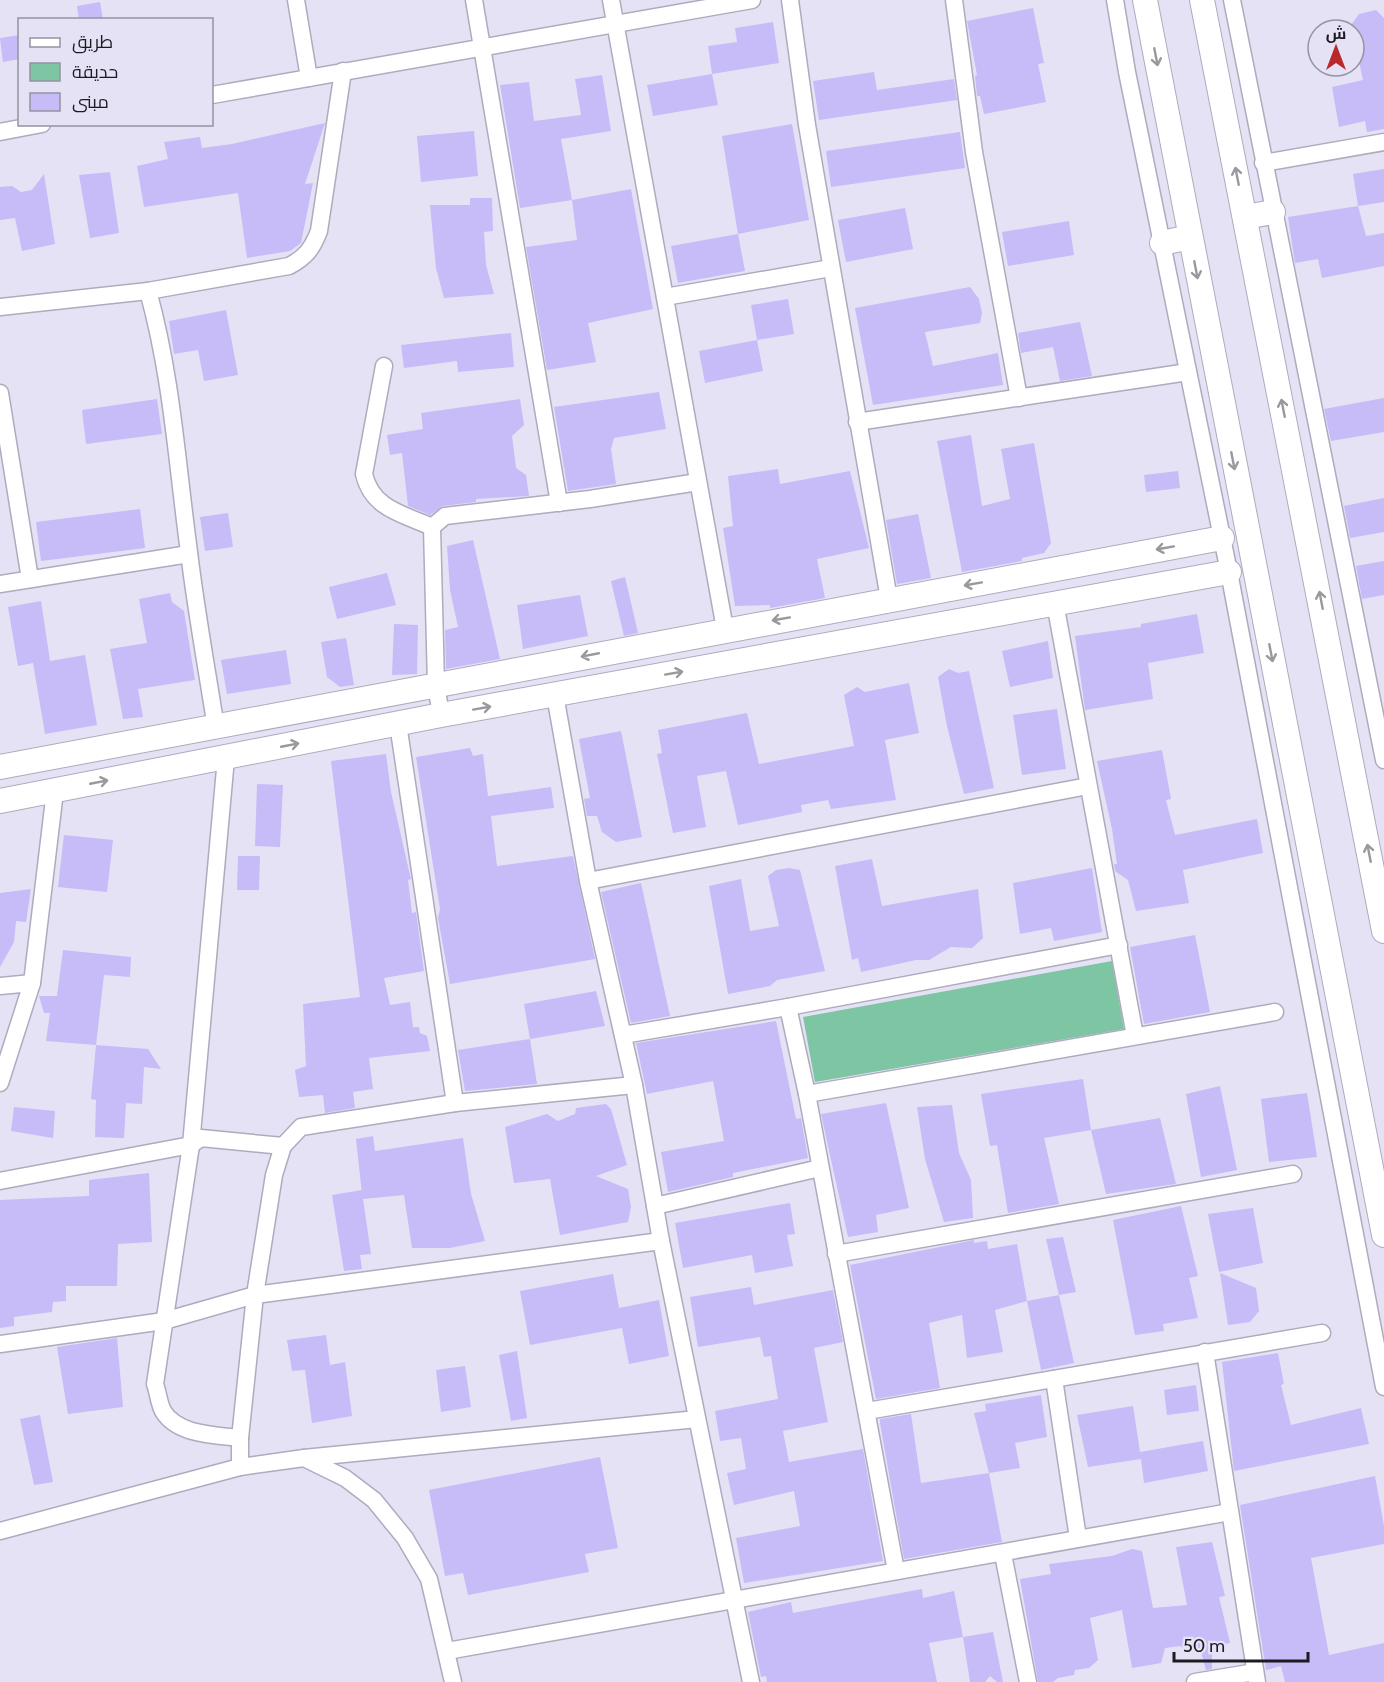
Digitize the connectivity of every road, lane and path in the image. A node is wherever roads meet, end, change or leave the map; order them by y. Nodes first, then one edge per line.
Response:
1 (296, 0) edge
2 (474, 0) edge
3 (611, 0) edge
4 (752, 0) edge
5 (790, 0) edge
6 (954, 0) edge
7 (1115, 0) edge
8 (1145, 0) edge
9 (1202, 0) edge
10 (1232, 0) edge
11 (616, 24) junction
12 (481, 47) junction
13 (343, 71) junction
14 (309, 78) junction
15 (213, 95) edge
16 (32, 126) edge
17 (0, 132) edge
18 (1384, 142) edge
19 (1263, 163) junction
20 (1273, 212) junction
21 (1245, 218) junction
22 (1190, 237) junction
23 (1162, 243) junction
24 (831, 268) junction
25 (148, 291) junction
26 (665, 297) junction
27 (0, 307) edge
28 (384, 366) dead end
29 (1188, 372) junction
30 (0, 393) edge
31 (1019, 398) junction
32 (857, 422) junction
33 (698, 482) junction
34 (559, 503) junction
35 (432, 527) junction
36 (1222, 538) junction
37 (189, 554) junction
38 (1229, 572) junction
39 (30, 579) junction
40 (0, 584) edge
41 (889, 599) junction
42 (1055, 603) junction
43 (725, 629) junction
44 (436, 685) junction
45 (555, 695) junction
46 (441, 715) junction
47 (398, 724) junction
48 (216, 728) junction
49 (226, 758) junction
50 (1384, 760) edge
51 (0, 767) edge
52 (1088, 786) junction
53 (55, 791) junction
54 (0, 801) edge
55 (588, 881) junction
56 (1384, 931) edge
57 (1119, 945) junction
58 (32, 983) junction
59 (0, 986) edge
60 (788, 1007) junction
61 (1275, 1012) dead end
62 (623, 1035) junction
63 (1135, 1036) junction
64 (0, 1083) edge
65 (634, 1085) junction
66 (807, 1094) junction
67 (455, 1103) junction
68 (191, 1145) junction
69 (283, 1146) junction
70 (820, 1167) junction
71 (1293, 1174) dead end
72 (0, 1181) edge
73 (655, 1206) junction
74 (1384, 1235) edge
75 (661, 1241) junction
76 (836, 1254) junction
77 (255, 1295) junction
78 (164, 1321) junction
79 (1322, 1333) dead end
80 (0, 1344) edge
81 (1205, 1352) junction
82 (1054, 1379) junction
83 (1384, 1387) edge
84 (867, 1411) junction
85 (697, 1419) junction
86 (240, 1438) junction
87 (304, 1458) junction
88 (240, 1467) junction
89 (1230, 1512) junction
90 (0, 1531) edge
91 (1078, 1538) junction
92 (1003, 1554) junction
93 (896, 1571) junction
94 (735, 1601) junction
95 (447, 1651) junction
96 (1256, 1677) edge
97 (453, 1682) edge
98 (751, 1682) edge
99 (1028, 1682) edge
100 (1195, 1682) edge

1 - 14 street
2 - 12 street
3 - 11 street
4 - 11 street
5 - 24 street
6 - 31 street
7 - 23 street
8 -> 22 street
21 -> 9 street
10 - 19 street
11 - 12 street
11 - 26 street
12 - 13 street
12 - 34 street
13 - 14 street
13 - 25 street
14 - 15 street
16 - 17 street
18 - 19 street
19 - 20 street
20 - 21 street
20 - 50 street
56 -> 21 street
22 - 23 street
22 -> 74 street
23 - 29 street
24 - 26 street
24 - 32 street
25 - 27 street
25 - 37 street
26 - 33 street
28 - 35 street
29 - 31 street
29 - 36 street
30 - 39 street
31 - 32 street
32 - 41 street
33 - 34 street
33 - 43 street
34 - 35 street
35 - 44 street
36 - 38 street
36 -> 41 street
37 - 39 street
37 - 48 street
38 - 42 street
38 - 83 street
39 - 40 street
41 -> 43 street
45 -> 42 street
42 - 52 street
43 -> 44 street
44 - 46 street
44 - 48 street
46 -> 45 street
45 - 55 street
46 - 47 street
49 -> 47 street
47 - 67 street
48 - 51 street
53 -> 49 street
49 - 68 street
52 - 55 street
52 - 57 street
53 - 54 street
53 - 58 street
55 - 62 street
57 - 60 street
57 - 63 street
58 - 59 street
58 - 64 street
60 - 62 street
60 - 66 street
61 - 63 street
62 - 65 street
63 - 66 street
65 - 67 street
65 - 73 street
66 - 70 street
67 - 69 street
68 - 69 street
68 - 72 street
68 - 78 street
69 - 77 street
70 - 73 street
70 - 76 street
71 - 76 street
73 - 75 street
75 - 77 street
75 - 85 street
76 - 84 street
77 - 78 street
77 - 86 street
78 - 80 street
78 - 86 street
79 - 81 street
81 - 82 street
81 - 89 street
82 - 84 street
82 - 91 street
84 - 93 street
85 - 87 street
85 - 94 street
86 - 88 street
87 - 88 street
87 - 95 street
88 - 90 street
89 - 91 street
89 - 96 street
91 - 92 street
92 - 93 street
92 - 99 street
93 - 94 street
94 - 95 street
94 - 98 street
95 - 97 street
96 - 100 street

